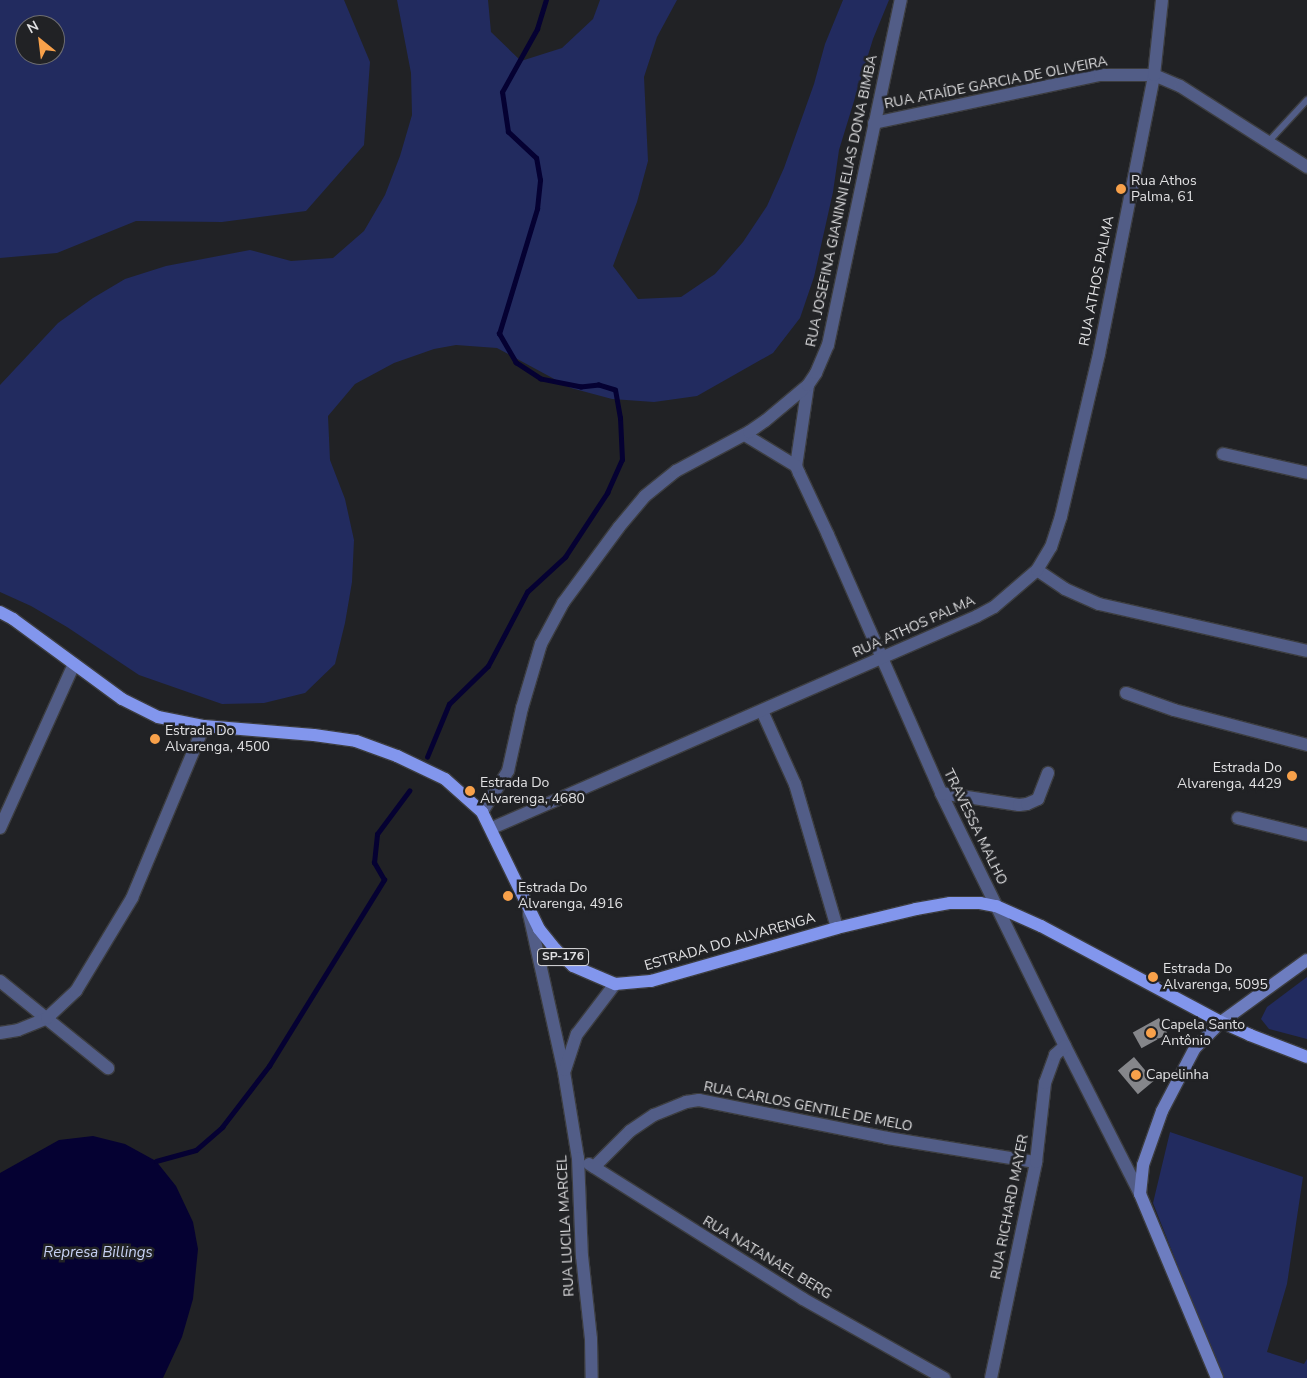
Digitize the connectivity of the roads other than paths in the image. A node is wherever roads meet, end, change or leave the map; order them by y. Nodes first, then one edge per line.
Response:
1 (902, 0) edge
2 (1162, 0) edge
3 (1154, 75) junction
4 (1307, 100) edge
5 (874, 122) junction
6 (1269, 142) junction
7 (1307, 168) edge
8 (808, 385) junction
9 (744, 434) junction
10 (1223, 454) dead end
11 (796, 466) junction
12 (1307, 473) edge
13 (1037, 570) junction
14 (0, 612) edge
15 (1307, 651) edge
16 (882, 659) junction
17 (74, 664) junction
18 (1126, 693) dead end
19 (762, 711) junction
20 (204, 726) junction
21 (1307, 745) edge
22 (1048, 773) dead end
23 (941, 793) junction
24 (482, 812) junction
25 (1238, 818) dead end
26 (0, 828) edge
27 (492, 828) junction
28 (1307, 835) edge
29 (996, 906) junction
30 (527, 908) junction
31 (837, 928) junction
32 (1307, 960) edge
33 (0, 981) edge
34 (615, 984) junction
35 (47, 1018) junction
36 (1221, 1022) junction
37 (0, 1033) edge
38 (1065, 1046) junction
39 (1307, 1057) edge
40 (108, 1068) dead end
41 (564, 1072) junction
42 (578, 1158) junction
43 (1036, 1162) junction
44 (594, 1167) junction
45 (1140, 1194) junction
46 (592, 1378) edge
47 (944, 1378) edge
48 (991, 1378) edge
49 (1217, 1378) edge

1 - 5 street, RUA JOSEFINA GIANINNI ELIAS DONA BIMBA
2 - 3 street, RUA ATHOS PALMA
3 - 5 street, RUA ATAÍDE GARCIA DE OLIVEIRA
3 - 6 street, RUA ATAÍDE GARCIA DE OLIVEIRA
3 - 13 street, RUA ATHOS PALMA
4 - 6 lane
5 - 8 street, RUA JOSEFINA GIANINNI ELIAS DONA BIMBA
6 - 7 street, RUA ATAÍDE GARCIA DE OLIVEIRA
8 - 9 street, RUA JOSEFINA GIANINNI ELIAS DONA BIMBA
8 - 11 street
9 - 11 street
9 - 24 street, RUA JOSEFINA GIANINNI ELIAS DONA BIMBA
10 - 12 street
11 - 16 street, TRAVESSA MALHO
13 - 15 street
13 - 16 street, RUA ATHOS PALMA
14 - 17 main road, ESTRADA DO ALVARENGA / SP-176
16 - 19 street, RUA ATHOS PALMA
16 - 23 street, TRAVESSA MALHO
17 - 20 main road, ESTRADA DO ALVARENGA / SP-176
17 - 26 street
18 - 21 street
19 - 27 street, RUA ATHOS PALMA
19 - 31 street
20 - 24 main road, ESTRADA DO ALVARENGA / SP-176
20 - 35 street
22 - 23 street
23 - 29 street, TRAVESSA MALHO
24 - 27 main road, ESTRADA DO ALVARENGA / SP-176
25 - 28 street
27 - 30 main road, ESTRADA DO ALVARENGA / SP-176
29 - 31 main road, ESTRADA DO ALVARENGA / SP-176
29 - 36 main road, ESTRADA DO ALVARENGA / SP-176
29 - 38 street, TRAVESSA MALHO
30 - 34 main road, ESTRADA DO ALVARENGA / SP-176
30 - 41 street, RUA LUCILA MARCEL
31 - 34 main road, ESTRADA DO ALVARENGA / SP-176
32 - 36 street
33 - 35 street
34 - 41 street, RUA LUCILA MARCEL
35 - 37 street
35 - 40 street
36 - 39 main road, ESTRADA DO ALVARENGA / SP-176
36 - 45 street
38 - 43 street, RUA RICHARD MAYER
38 - 45 street, TRAVESSA MALHO
41 - 42 street, RUA LUCILA MARCEL
42 - 44 street, RUA NATANAEL BERG
42 - 46 street, RUA LUCILA MARCEL
43 - 44 street, RUA CARLOS GENTILE DE MELO
43 - 48 street, RUA RICHARD MAYER
44 - 47 street, RUA NATANAEL BERG
45 - 49 street

